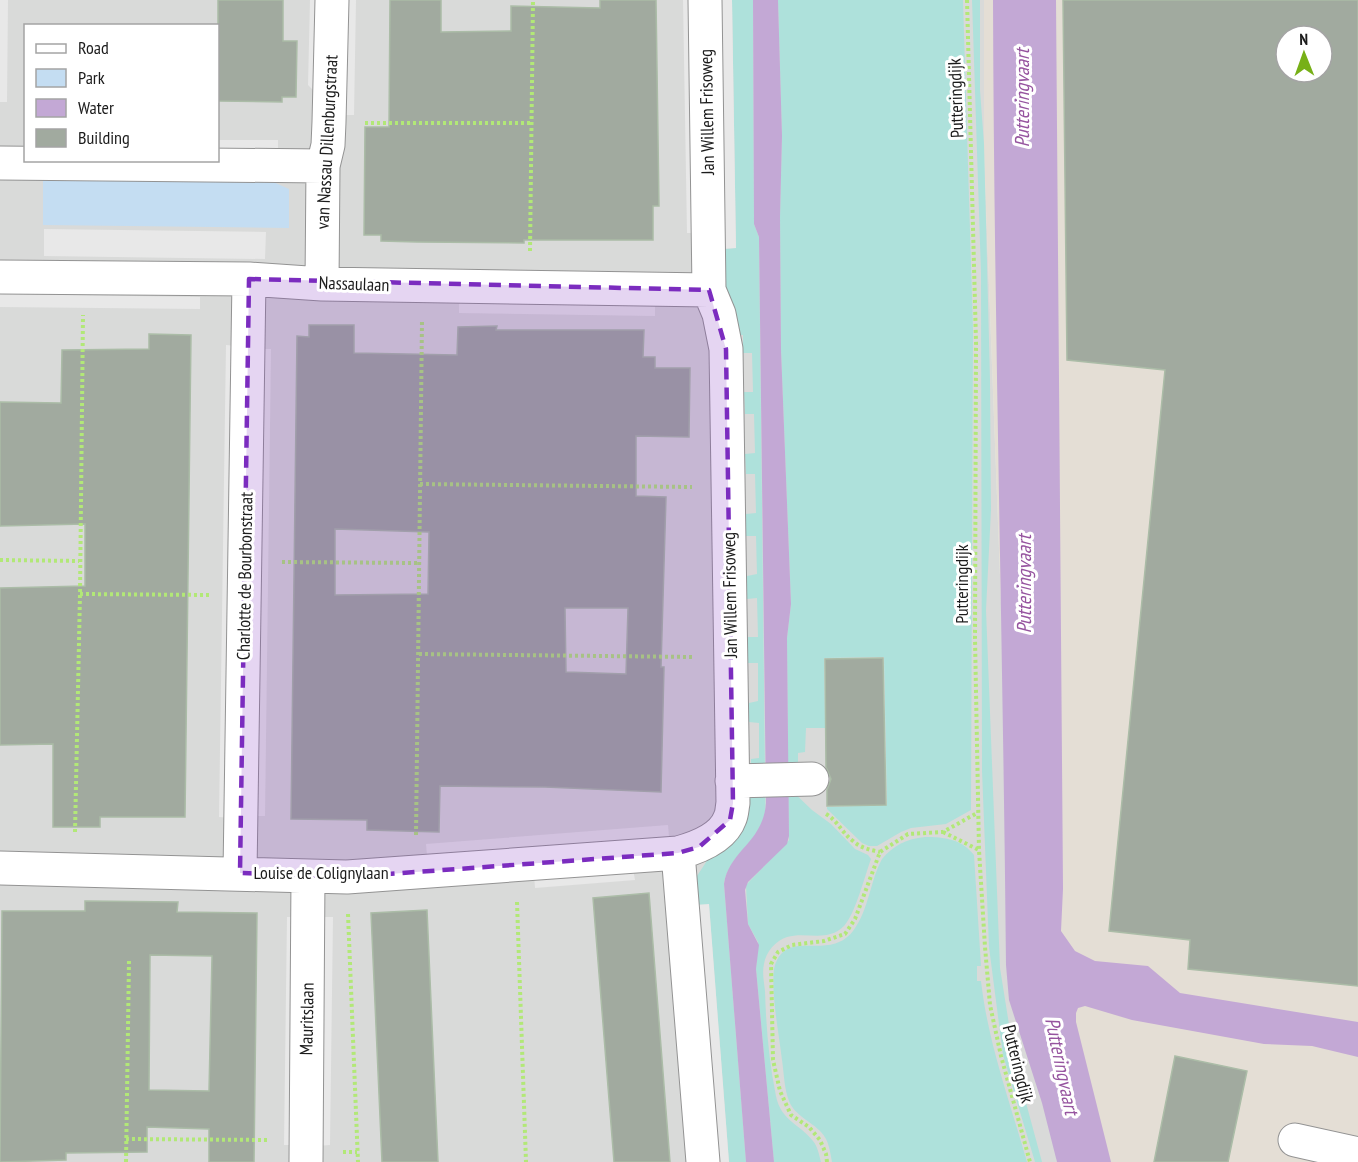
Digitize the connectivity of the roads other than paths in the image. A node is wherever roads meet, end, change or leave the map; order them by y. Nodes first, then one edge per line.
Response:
1 (332, 0) edge
2 (705, 0) edge
3 (0, 163) edge
4 (323, 166) junction
5 (0, 277) edge
6 (249, 279) junction
7 (322, 284) junction
8 (709, 290) junction
9 (802, 779) road end
10 (744, 780) junction
11 (678, 853) junction
12 (0, 868) edge
13 (240, 873) junction
14 (308, 876) junction
15 (1295, 1140) dead end
16 (1358, 1154) edge
17 (306, 1156) edge
18 (703, 1162) edge

1 - 4 street, van Nassau Dillenburgstraat
2 - 8 street, Jan Willem Frisoweg
3 - 4 street
4 - 7 street, van Nassau Dillenburgstraat
5 - 6 street, Nassaulaan
6 - 7 street, Nassaulaan
6 - 13 street, Charlotte de Bourbonstraat
7 - 8 street, Nassaulaan
8 - 10 street, Jan Willem Frisoweg
9 - 10 street
10 - 11 street, Jan Willem Frisoweg
11 - 14 street, Louise de Colignylaan
11 - 18 street
12 - 13 street, Louise de Colignylaan
13 - 14 street, Louise de Colignylaan
14 - 17 street, Mauritslaan
15 - 16 street

